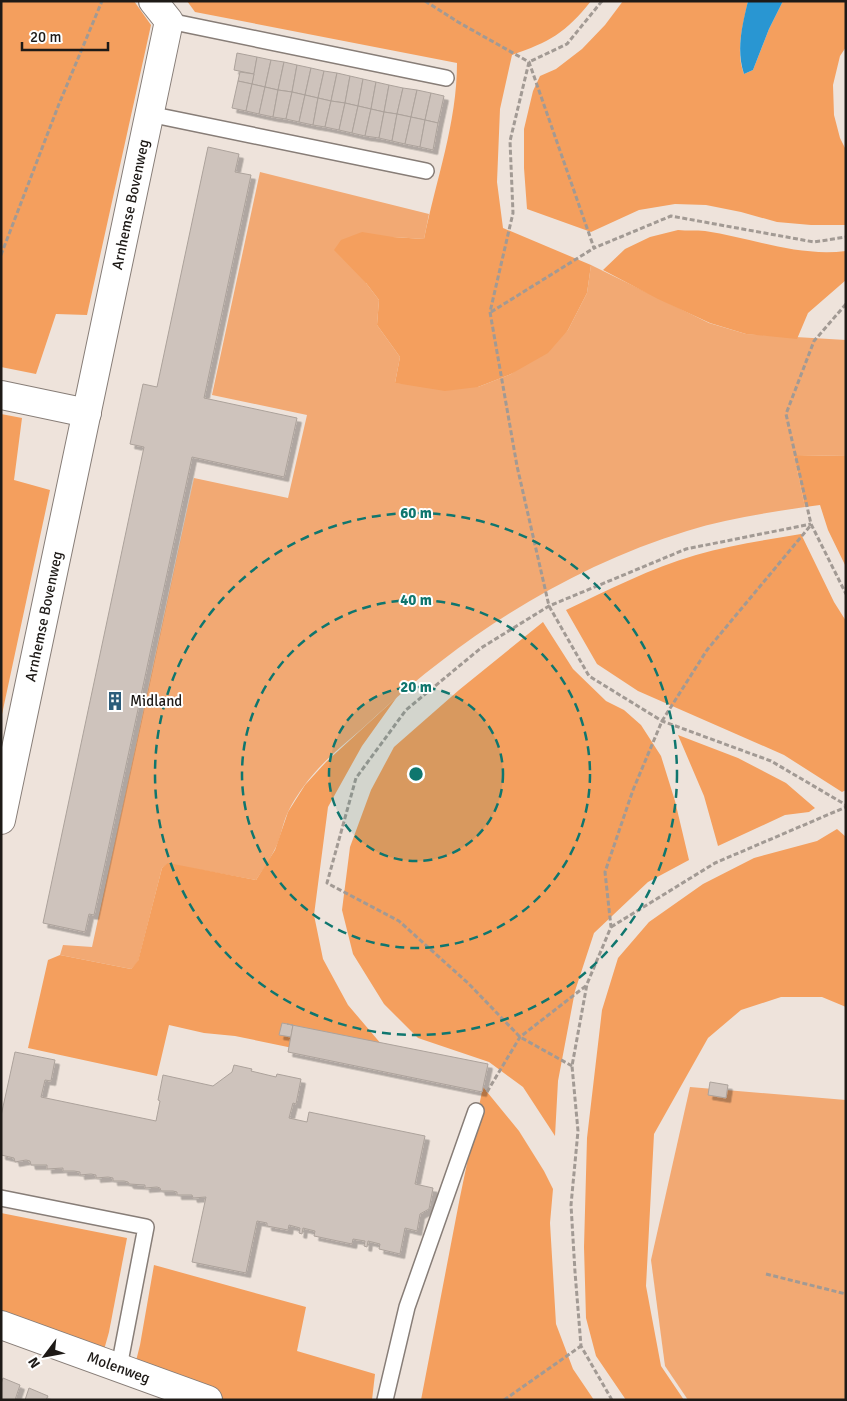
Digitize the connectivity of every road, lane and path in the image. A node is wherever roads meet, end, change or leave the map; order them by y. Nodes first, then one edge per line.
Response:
1 (102, 1) edge
2 (425, 1) edge
3 (602, 1) edge
4 (161, 11) edge
5 (529, 62) junction
6 (446, 78) dead end
7 (149, 114) junction
8 (426, 171) dead end
9 (846, 237) edge
10 (594, 248) junction
11 (1, 255) edge
12 (846, 304) edge
13 (490, 312) junction
14 (1, 395) edge
15 (86, 412) junction
16 (811, 524) junction
17 (846, 594) edge
18 (549, 606) junction
19 (662, 721) junction
20 (846, 806) edge
21 (1, 820) edge
22 (611, 927) junction
23 (587, 984) junction
24 (520, 1037) junction
25 (572, 1066) junction
26 (476, 1111) joint
27 (1, 1198) edge
28 (766, 1274) dead end
29 (846, 1294) edge
30 (1, 1325) edge
31 (581, 1346) junction
32 (119, 1367) junction
33 (208, 1400) edge
34 (385, 1400) edge
35 (504, 1400) edge
36 (612, 1400) edge

1 - 11 path
2 - 5 path
3 - 5 path
4 - 6 lane
4 - 7 street, Arnhemse Bovenweg
5 - 10 path
5 - 13 path
7 - 8 lane
7 - 15 street, Arnhemse Bovenweg
9 - 10 path
10 - 13 path
12 - 16 path
13 - 18 path
14 - 15 street
15 - 21 street, Arnhemse Bovenweg
16 - 17 path
16 - 18 path
16 - 19 path
18 - 19 path
18 - 24 path
19 - 20 path
19 - 22 path
20 - 22 path
22 - 23 path
23 - 24 path
23 - 25 path
24 - 25 path
24 - 26 path
25 - 31 path
26 - 34 lane
27 - 32 lane
28 - 29 path
30 - 32 street, Molenweg
31 - 35 path
31 - 36 path
32 - 33 street, Molenweg

